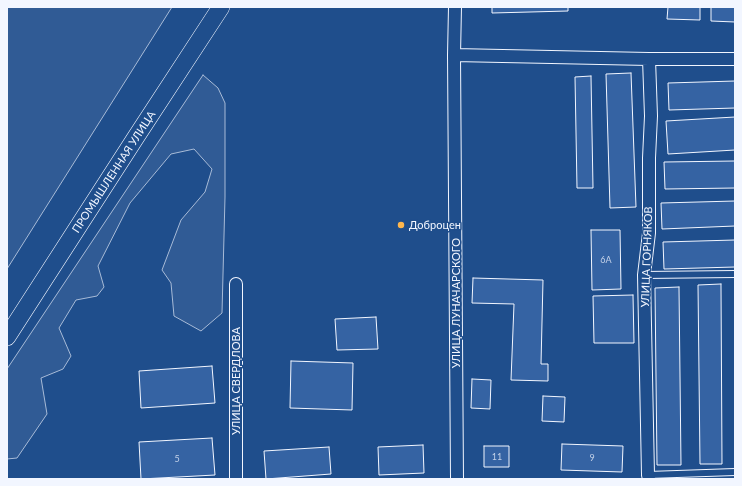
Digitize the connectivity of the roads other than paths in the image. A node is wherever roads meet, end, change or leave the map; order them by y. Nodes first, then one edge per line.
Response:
1 (221, 7) edge
2 (455, 7) edge
3 (454, 55) junction
4 (649, 59) junction
5 (735, 59) edge
6 (735, 274) edge
7 (644, 275) junction
8 (236, 284) dead end
9 (7, 337) edge
10 (735, 472) edge
11 (648, 477) edge
12 (236, 479) edge
13 (457, 479) edge

1 - 9 main road, ПРОМЫШЛЕННАЯ УЛИЦА
2 - 3 street, УЛИЦА ЛУНАЧАРСКОГО
3 - 4 street
3 - 13 street, УЛИЦА ЛУНАЧАРСКОГО
4 - 5 street
4 - 7 street, УЛИЦА ГОРНЯКОВ
6 - 7 lane
7 - 11 street, УЛИЦА ГОРНЯКОВ
8 - 12 street, УЛИЦА СВЕРДЛОВА
10 - 11 lane

